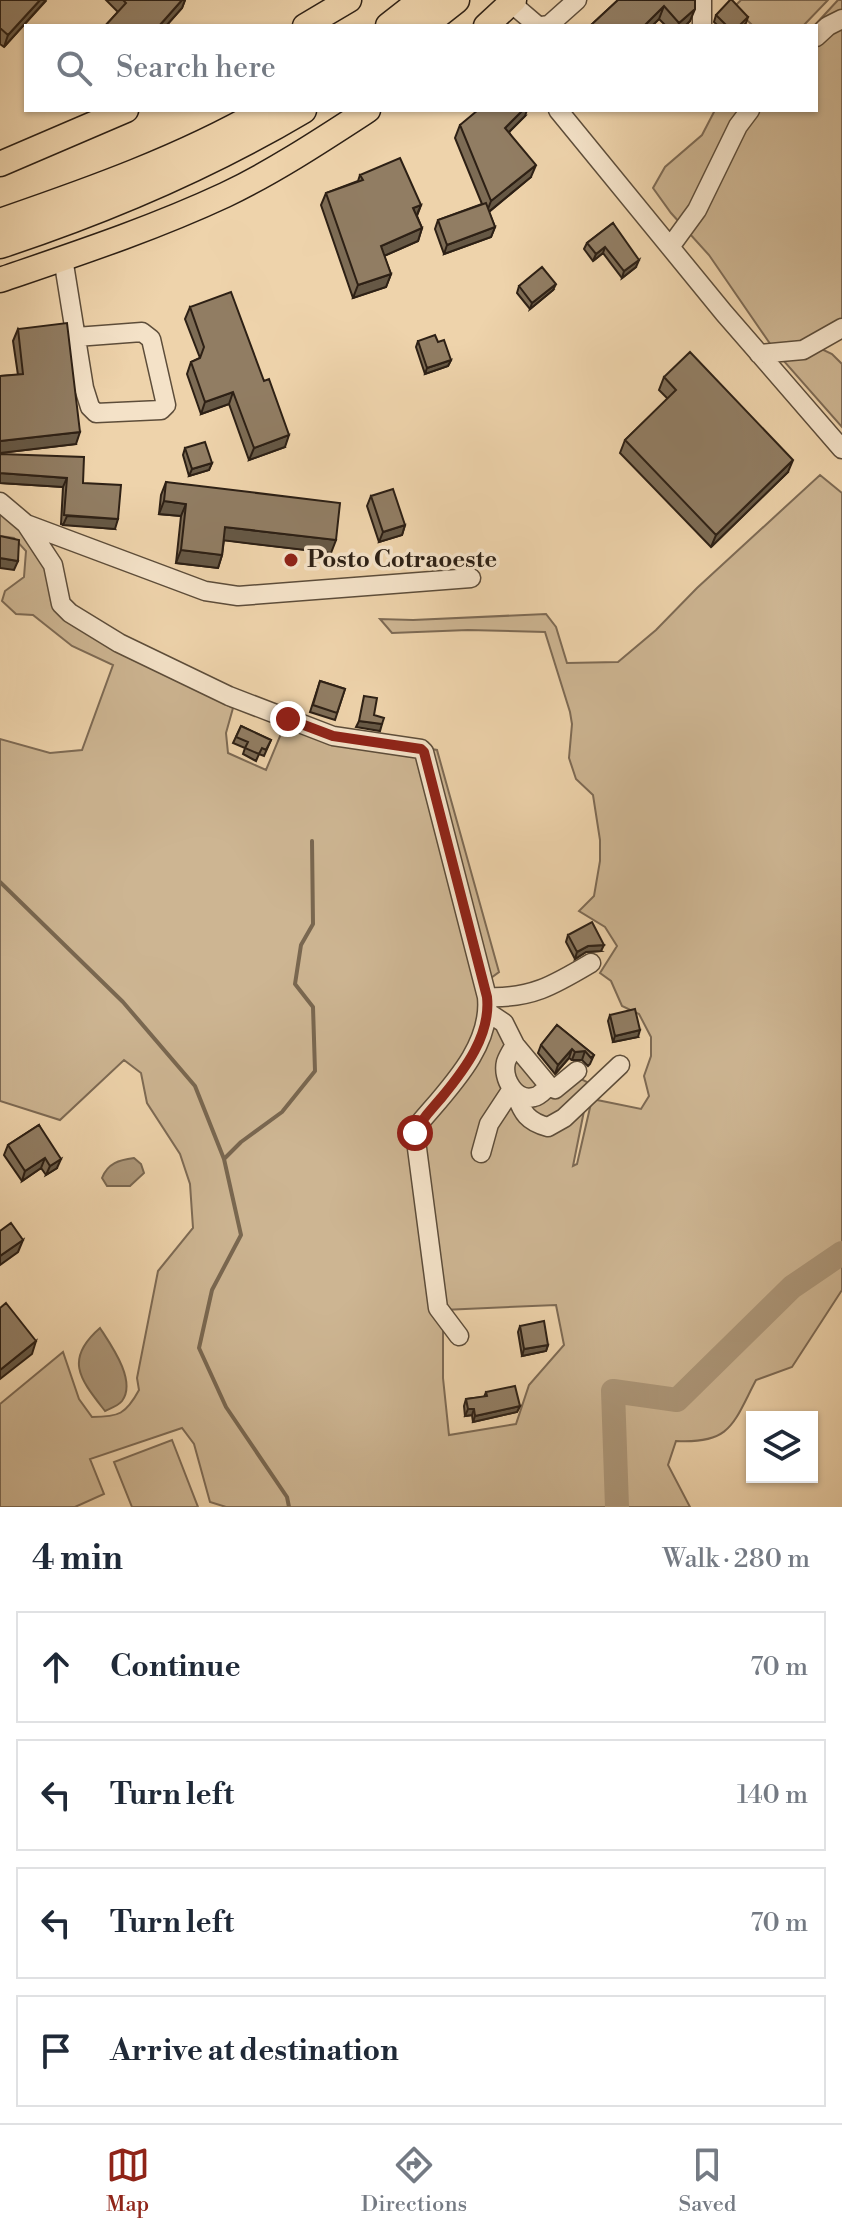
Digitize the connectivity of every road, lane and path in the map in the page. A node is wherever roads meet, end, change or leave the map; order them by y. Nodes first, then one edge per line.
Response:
1 (349, 0) edge
2 (422, 0) edge
3 (456, 0) edge
4 (577, 0) edge
5 (702, 0) edge
6 (512, 1) edge
7 (842, 19) edge
8 (308, 24) edge
9 (392, 24) edge
10 (426, 24) edge
11 (490, 24) edge
12 (538, 24) edge
13 (550, 24) edge
14 (702, 24) edge
15 (818, 35) edge
16 (121, 112) edge
17 (262, 112) edge
18 (299, 112) edge
19 (365, 112) edge
20 (560, 112) edge
21 (748, 112) edge
22 (0, 164) edge
23 (0, 222) edge
24 (0, 245) edge
25 (670, 247) junction
26 (63, 258) junction
27 (0, 280) edge
28 (842, 328) edge
29 (76, 337) junction
30 (759, 354) junction
31 (842, 449) edge
32 (0, 502) edge
33 (26, 524) junction
34 (471, 578) dead end
35 (591, 963) dead end
36 (488, 1005) junction
37 (515, 1045) junction
38 (620, 1065) dead end
39 (577, 1071) dead end
40 (549, 1086) junction
41 (514, 1092) junction
42 (481, 1153) dead end
43 (459, 1336) dead end

1 - 8 main road
2 - 9 highway
3 - 10 highway
4 - 13 street
5 - 14 street
6 - 11 main road
6 - 12 street
7 - 15 street
16 - 22 main road
17 - 23 highway
18 - 24 highway
19 - 26 main road
20 - 25 street
21 - 25 street
25 - 30 street
26 - 27 main road
26 - 29 street
28 - 30 street
29 - 29 street
30 - 31 street
32 - 33 street
33 - 34 street
33 - 36 street
35 - 36 street
36 - 37 street
36 - 43 street
37 - 40 street
37 - 41 street
38 - 41 street
39 - 40 street
40 - 41 street
41 - 42 street

